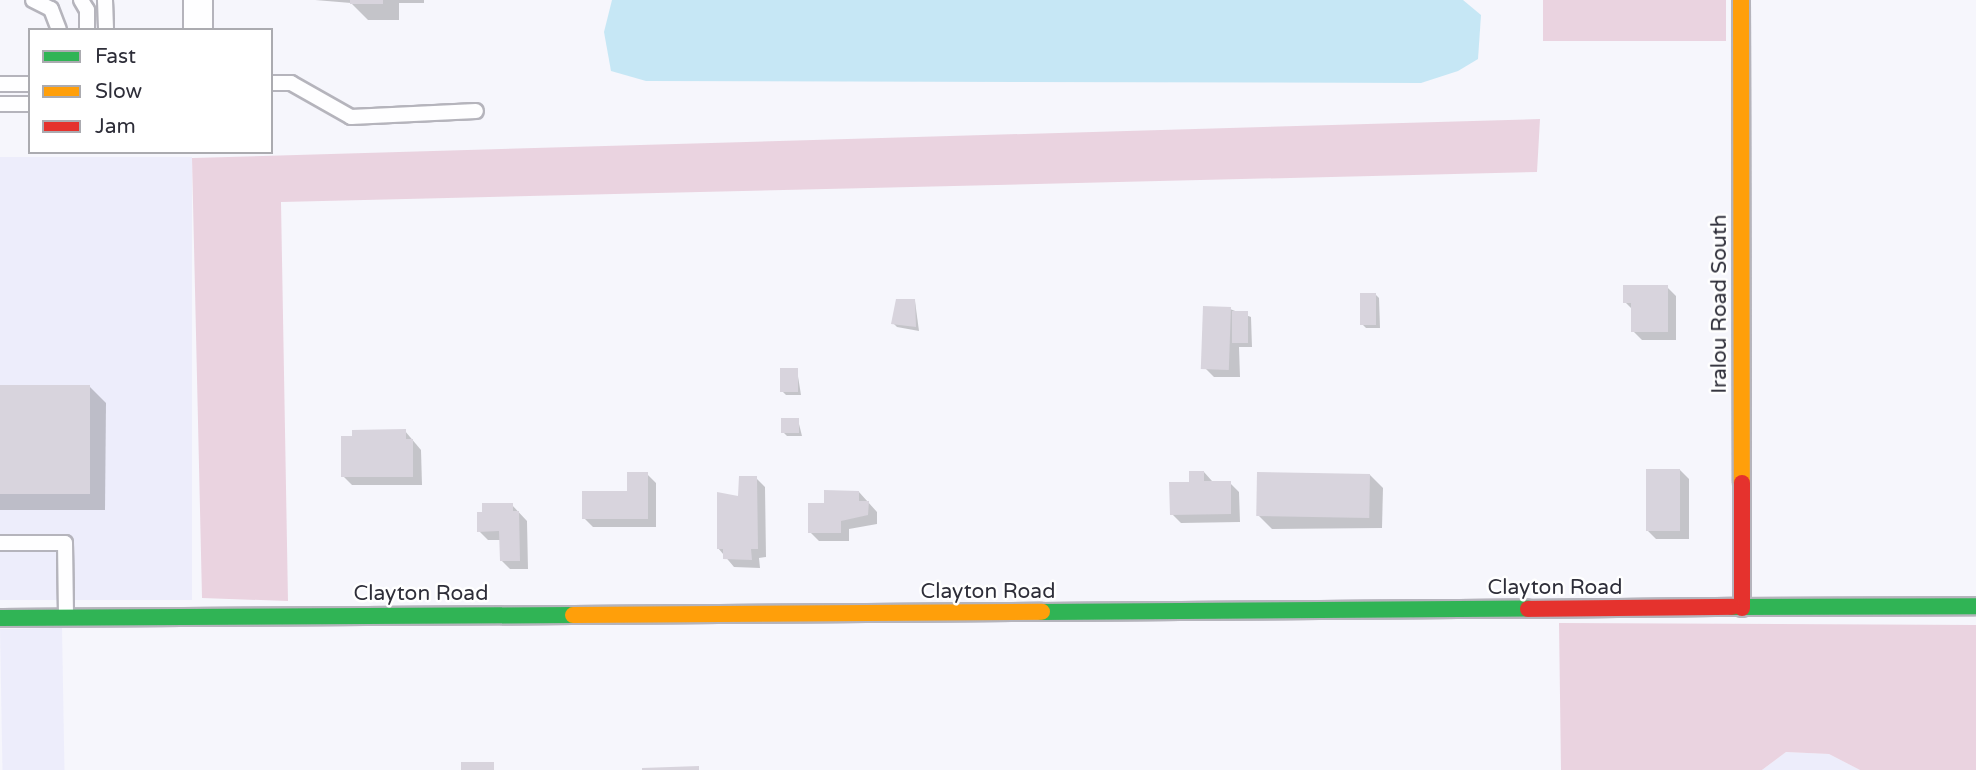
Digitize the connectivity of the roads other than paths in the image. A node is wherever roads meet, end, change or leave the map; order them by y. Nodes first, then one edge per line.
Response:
1 (33, 0) edge
2 (80, 0) edge
3 (105, 0) edge
4 (198, 0) edge
5 (1741, 0) edge
6 (58, 28) edge
7 (87, 28) edge
8 (106, 28) edge
9 (198, 28) edge
10 (273, 83) edge
11 (0, 84) edge
12 (28, 84) edge
13 (0, 104) edge
14 (28, 104) edge
15 (476, 111) dead end
16 (0, 543) edge
17 (1976, 607) edge
18 (1742, 608) junction
19 (66, 617) junction
20 (0, 618) edge

1 - 6 lane
2 - 7 lane
3 - 8 lane
4 - 9 street
5 - 18 street, Iralou Road South
10 - 15 lane
11 - 12 lane
13 - 14 lane
16 - 19 lane
17 - 18 street, Clayton Road
18 - 19 street, Clayton Road
19 - 20 street, Clayton Road

